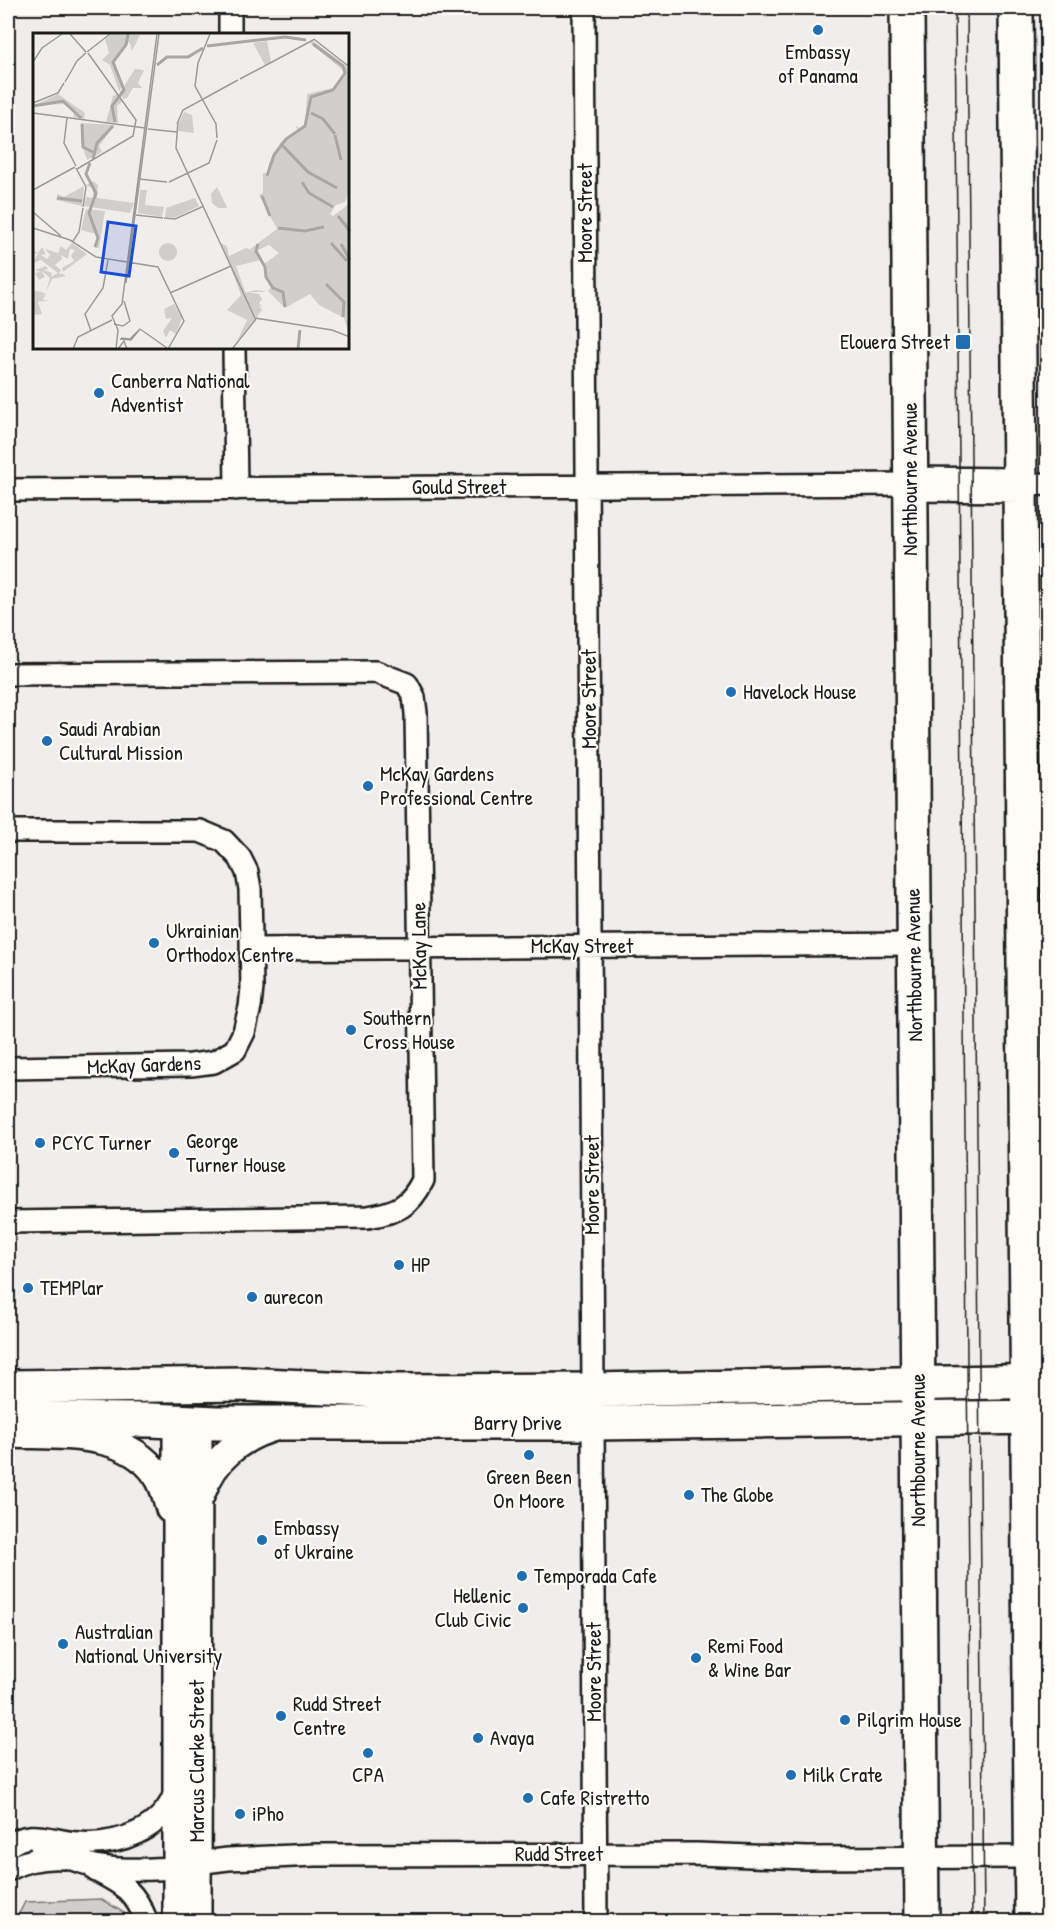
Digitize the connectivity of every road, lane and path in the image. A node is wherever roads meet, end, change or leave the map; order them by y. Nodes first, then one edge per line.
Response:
1 (230, 8) edge
2 (584, 8) edge
3 (907, 8) edge
4 (1016, 8) edge
5 (230, 33) edge
6 (234, 350) edge
7 (910, 484) junction
8 (1034, 484) edge
9 (587, 486) junction
10 (236, 489) junction
11 (8, 490) edge
12 (8, 674) edge
13 (8, 831) edge
14 (914, 944) junction
15 (590, 946) junction
16 (419, 947) junction
17 (251, 949) junction
18 (8, 1068) edge
19 (8, 1222) edge
20 (1037, 1381) edge
21 (918, 1383) junction
22 (189, 1386) junction
23 (8, 1387) edge
24 (593, 1390) junction
25 (1038, 1417) edge
26 (918, 1418) junction
27 (8, 1419) edge
28 (188, 1421) junction
29 (297, 1423) junction
30 (593, 1423) junction
31 (8, 1434) edge
32 (199, 1500) junction
33 (178, 1537) junction
34 (177, 1786) junction
35 (12, 1838) edge
36 (596, 1854) junction
37 (922, 1857) junction
38 (1040, 1857) edge
39 (73, 1860) junction
40 (187, 1865) junction
41 (8, 1870) edge
42 (146, 1917) edge
43 (177, 1922) edge
44 (197, 1922) edge
45 (596, 1922) edge
46 (922, 1922) edge
47 (1032, 1922) edge

1 - 5 street
2 - 9 street, Moore Street
3 - 7 main road, Northbourne Avenue
4 - 8 main road
6 - 10 street
7 - 8 main road
7 - 9 street, Gould Street
7 - 14 main road, Northbourne Avenue
8 - 20 main road
9 - 10 street, Gould Street
9 - 15 street, Moore Street
10 - 11 street, Gould Street
12 - 16 street, McKay Lane
13 - 17 street, McKay Gardens
14 - 15 street, McKay Street
14 - 21 main road, Northbourne Avenue
15 - 16 street, McKay Street
15 - 24 street, Moore Street
16 - 17 street, McKay Street
16 - 19 street, McKay Lane
17 - 18 street, McKay Gardens
20 - 21 main road, Barry Drive
20 - 25 main road
21 - 24 main road, Barry Drive
21 - 26 main road, Northbourne Avenue
22 - 23 main road, Barry Drive
22 - 24 main road, Barry Drive
22 - 28 main road, Marcus Clarke Street
25 - 26 main road, Barry Drive
25 - 38 main road
26 - 30 main road, Barry Drive
26 - 37 main road, Northbourne Avenue
27 - 28 main road, Barry Drive
28 - 29 main road, Barry Drive
28 - 32 street, Marcus Clarke Street
28 - 33 street, Marcus Clarke Street
29 - 30 main road, Barry Drive
29 - 32 street
30 - 36 street, Moore Street
31 - 33 street
32 - 40 street, Marcus Clarke Street
33 - 34 street, Marcus Clarke Street
34 - 35 street
34 - 40 street, Marcus Clarke Street
35 - 39 street
36 - 37 street, Rudd Street
36 - 40 street, Rudd Street
36 - 45 street, Moore Street
37 - 38 street, Rudd Street
37 - 46 main road, Northbourne Avenue
38 - 47 main road
39 - 40 street, Rudd Street
39 - 41 street
39 - 42 street
40 - 43 street, Marcus Clarke Street
40 - 44 street, Marcus Clarke Street

